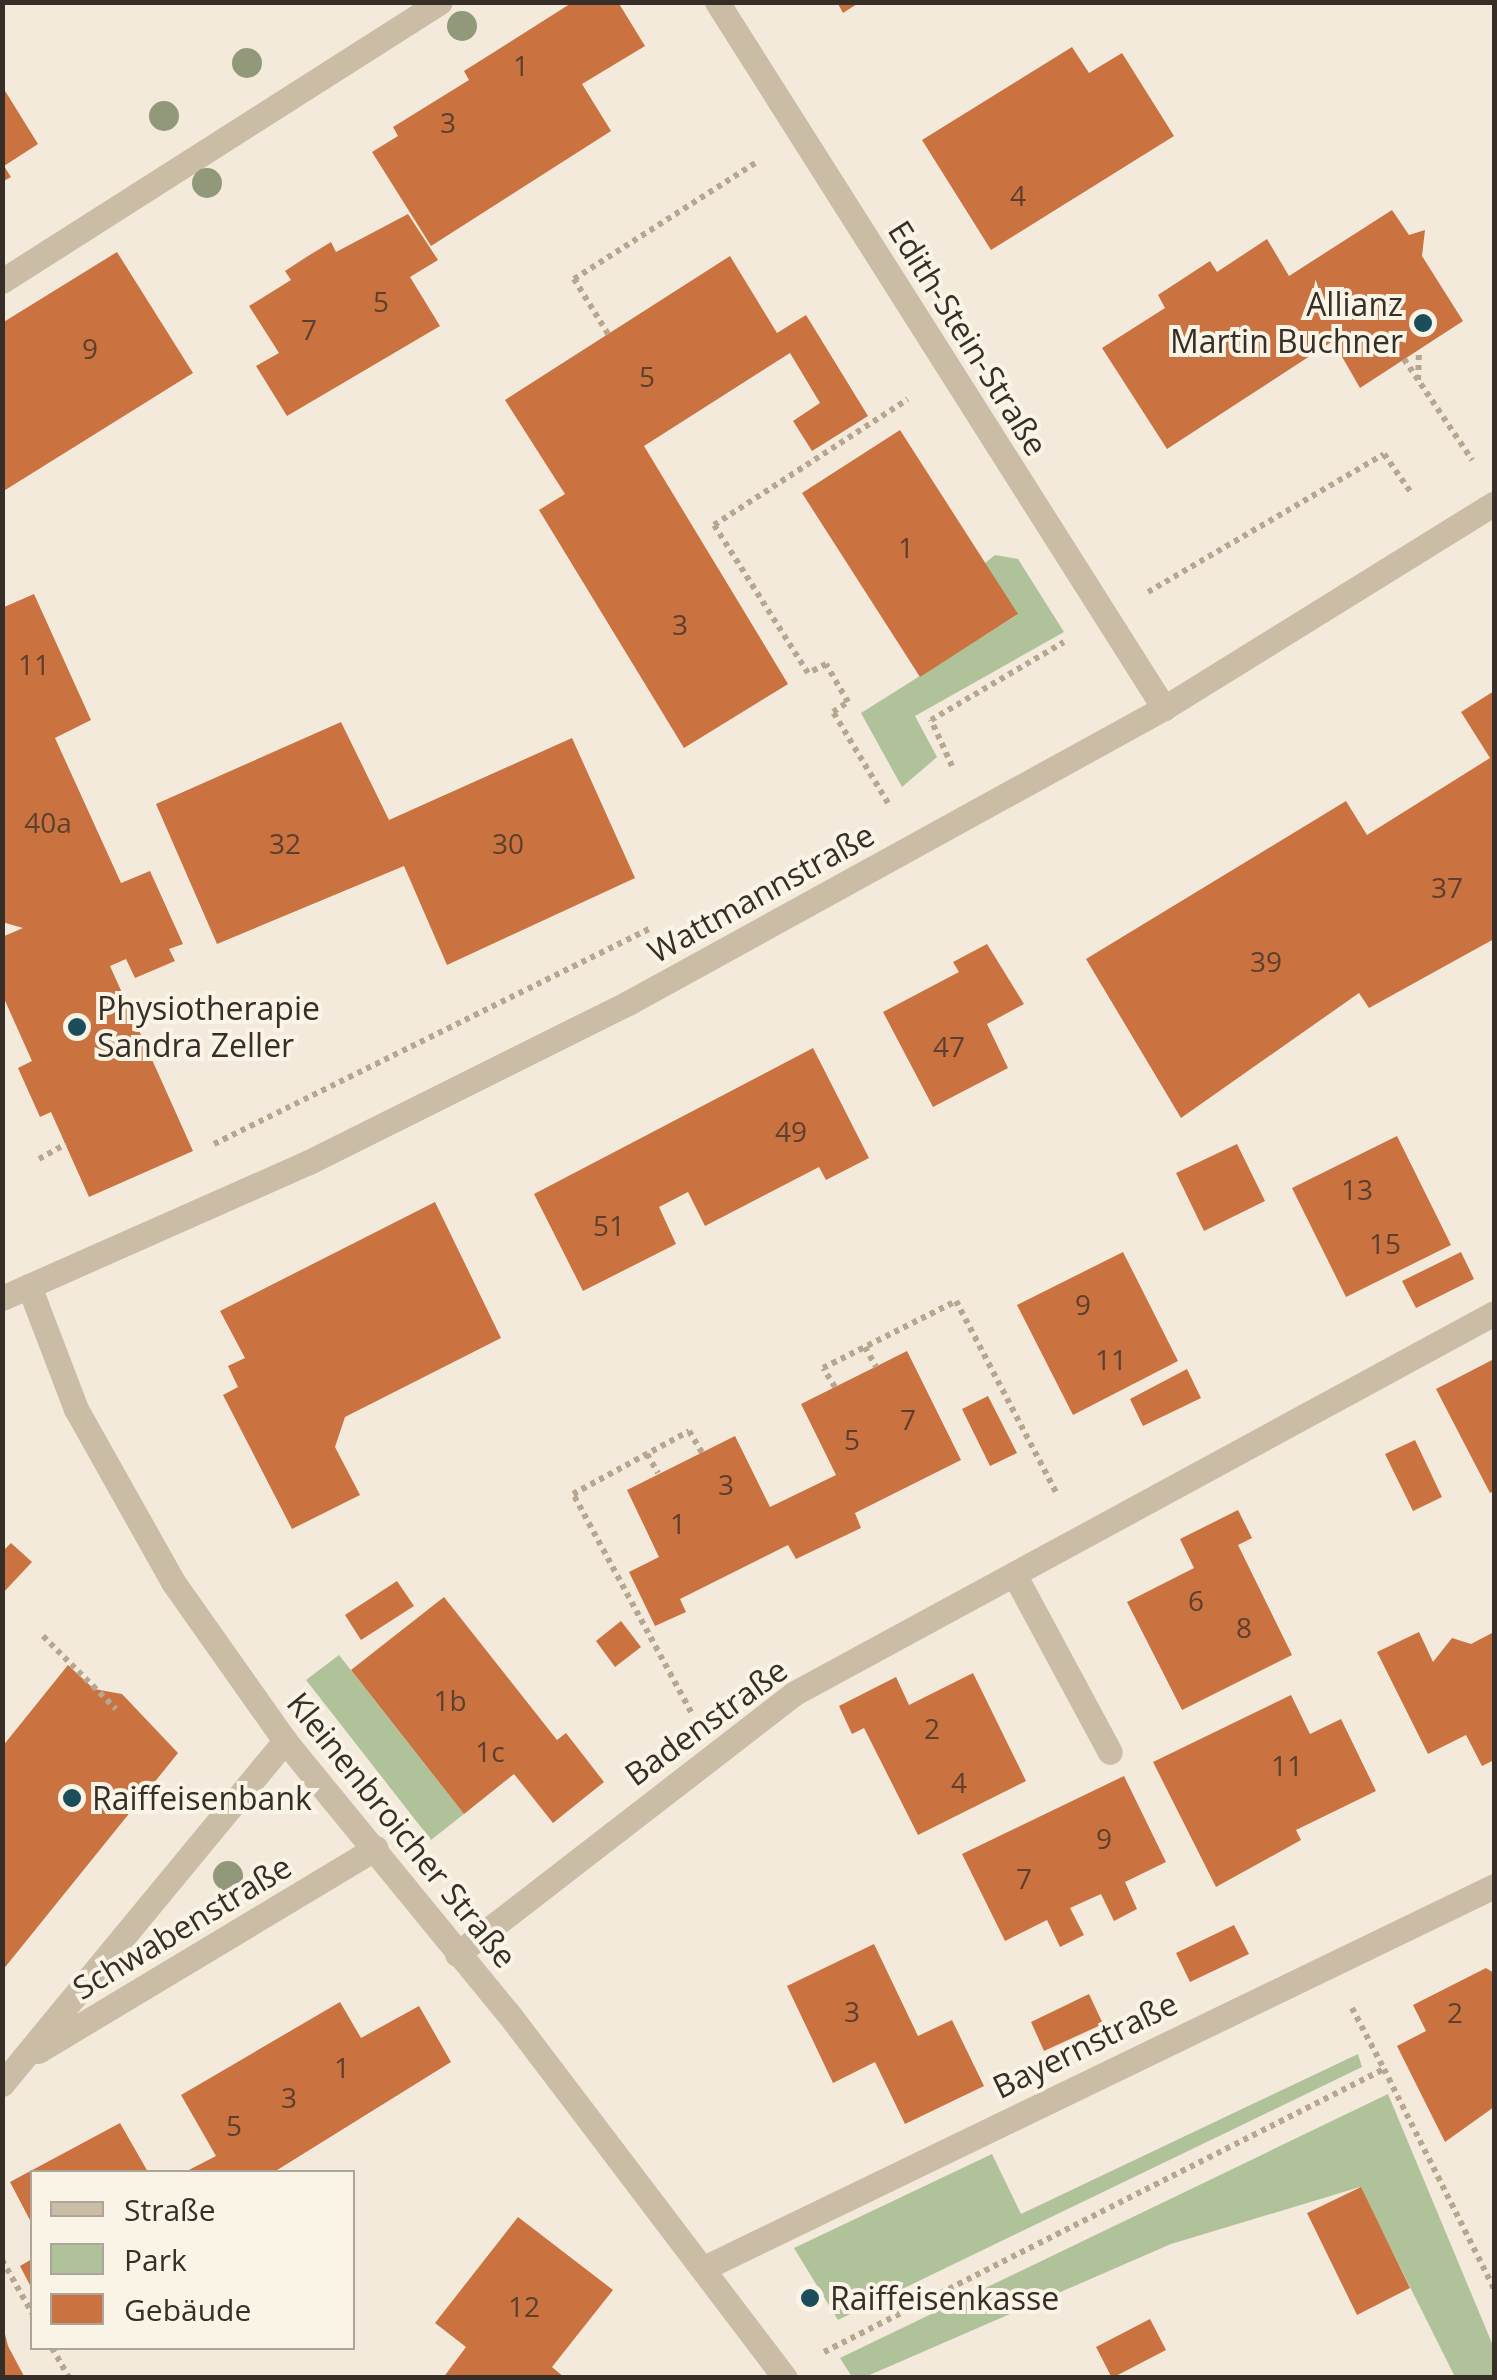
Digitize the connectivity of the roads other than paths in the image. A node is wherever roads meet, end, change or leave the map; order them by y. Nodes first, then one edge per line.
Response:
1 (440, 2) edge
2 (717, 2) edge
3 (2, 280) edge
4 (1494, 502) edge
5 (1164, 708) junction
6 (29, 1286) junction
7 (2, 1298) edge
8 (1494, 1314) edge
9 (1014, 1574) junction
10 (284, 1741) junction
11 (1110, 1752) dead end
12 (376, 1848) junction
13 (1494, 1886) edge
14 (457, 1954) junction
15 (21, 2061) junction
16 (2, 2084) edge
17 (706, 2267) junction
18 (784, 2375) edge

1 - 3 street
2 - 5 street, Edith-Stein-Straße
4 - 5 street, Wattmannstraße
5 - 6 street, Wattmannstraße
6 - 7 street, Wattmannstraße
6 - 10 street, Kleinenbroicher Straße
8 - 9 street, Badenstraße
9 - 11 street
9 - 14 street, Badenstraße
10 - 12 street, Kleinenbroicher Straße
10 - 15 street, Schwabenstraße
12 - 14 street, Kleinenbroicher Straße
12 - 15 street, Schwabenstraße
13 - 17 street, Bayernstraße
14 - 17 street, Kleinenbroicher Straße
15 - 16 street, Schwabenstraße
17 - 18 street, Kleinenbroicher Straße

